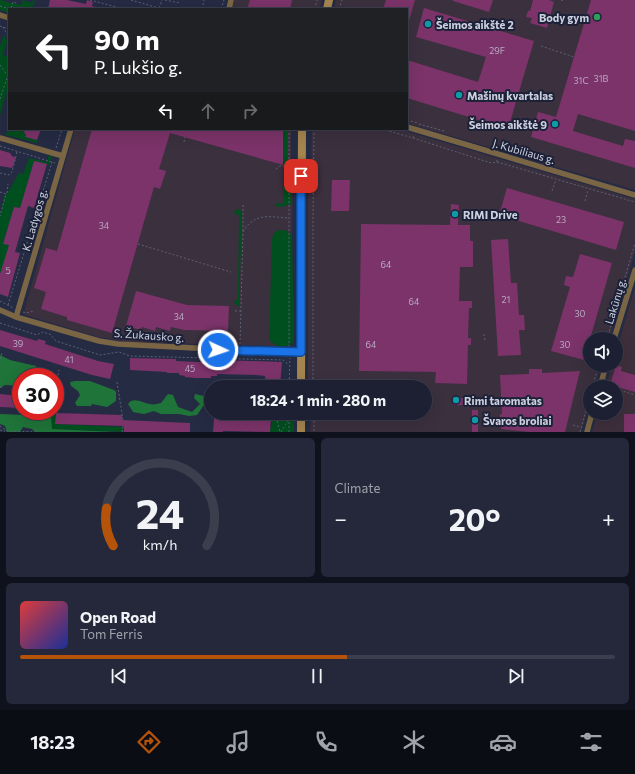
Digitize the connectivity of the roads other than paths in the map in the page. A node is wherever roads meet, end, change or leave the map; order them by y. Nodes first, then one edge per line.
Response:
1 (408, 127) edge
2 (71, 130) edge
3 (302, 130) edge
4 (0, 138) edge
5 (63, 156) junction
6 (635, 195) edge
7 (635, 270) edge
8 (0, 310) edge
9 (16, 317) junction
10 (616, 332) edge
11 (301, 352) junction
12 (301, 380) edge
13 (301, 420) edge
14 (590, 420) edge
15 (301, 432) edge
16 (587, 432) edge

1 - 6 street, J. Kubiliaus g.
2 - 5 street, K. Ladygos g.
3 - 11 street
4 - 5 street
5 - 9 street, K. Ladygos g.
7 - 10 street, Lakūnų g.
8 - 9 street, S. Žukausko g.
9 - 11 street, S. Žukausko g.
11 - 12 street
13 - 15 street
14 - 16 street

